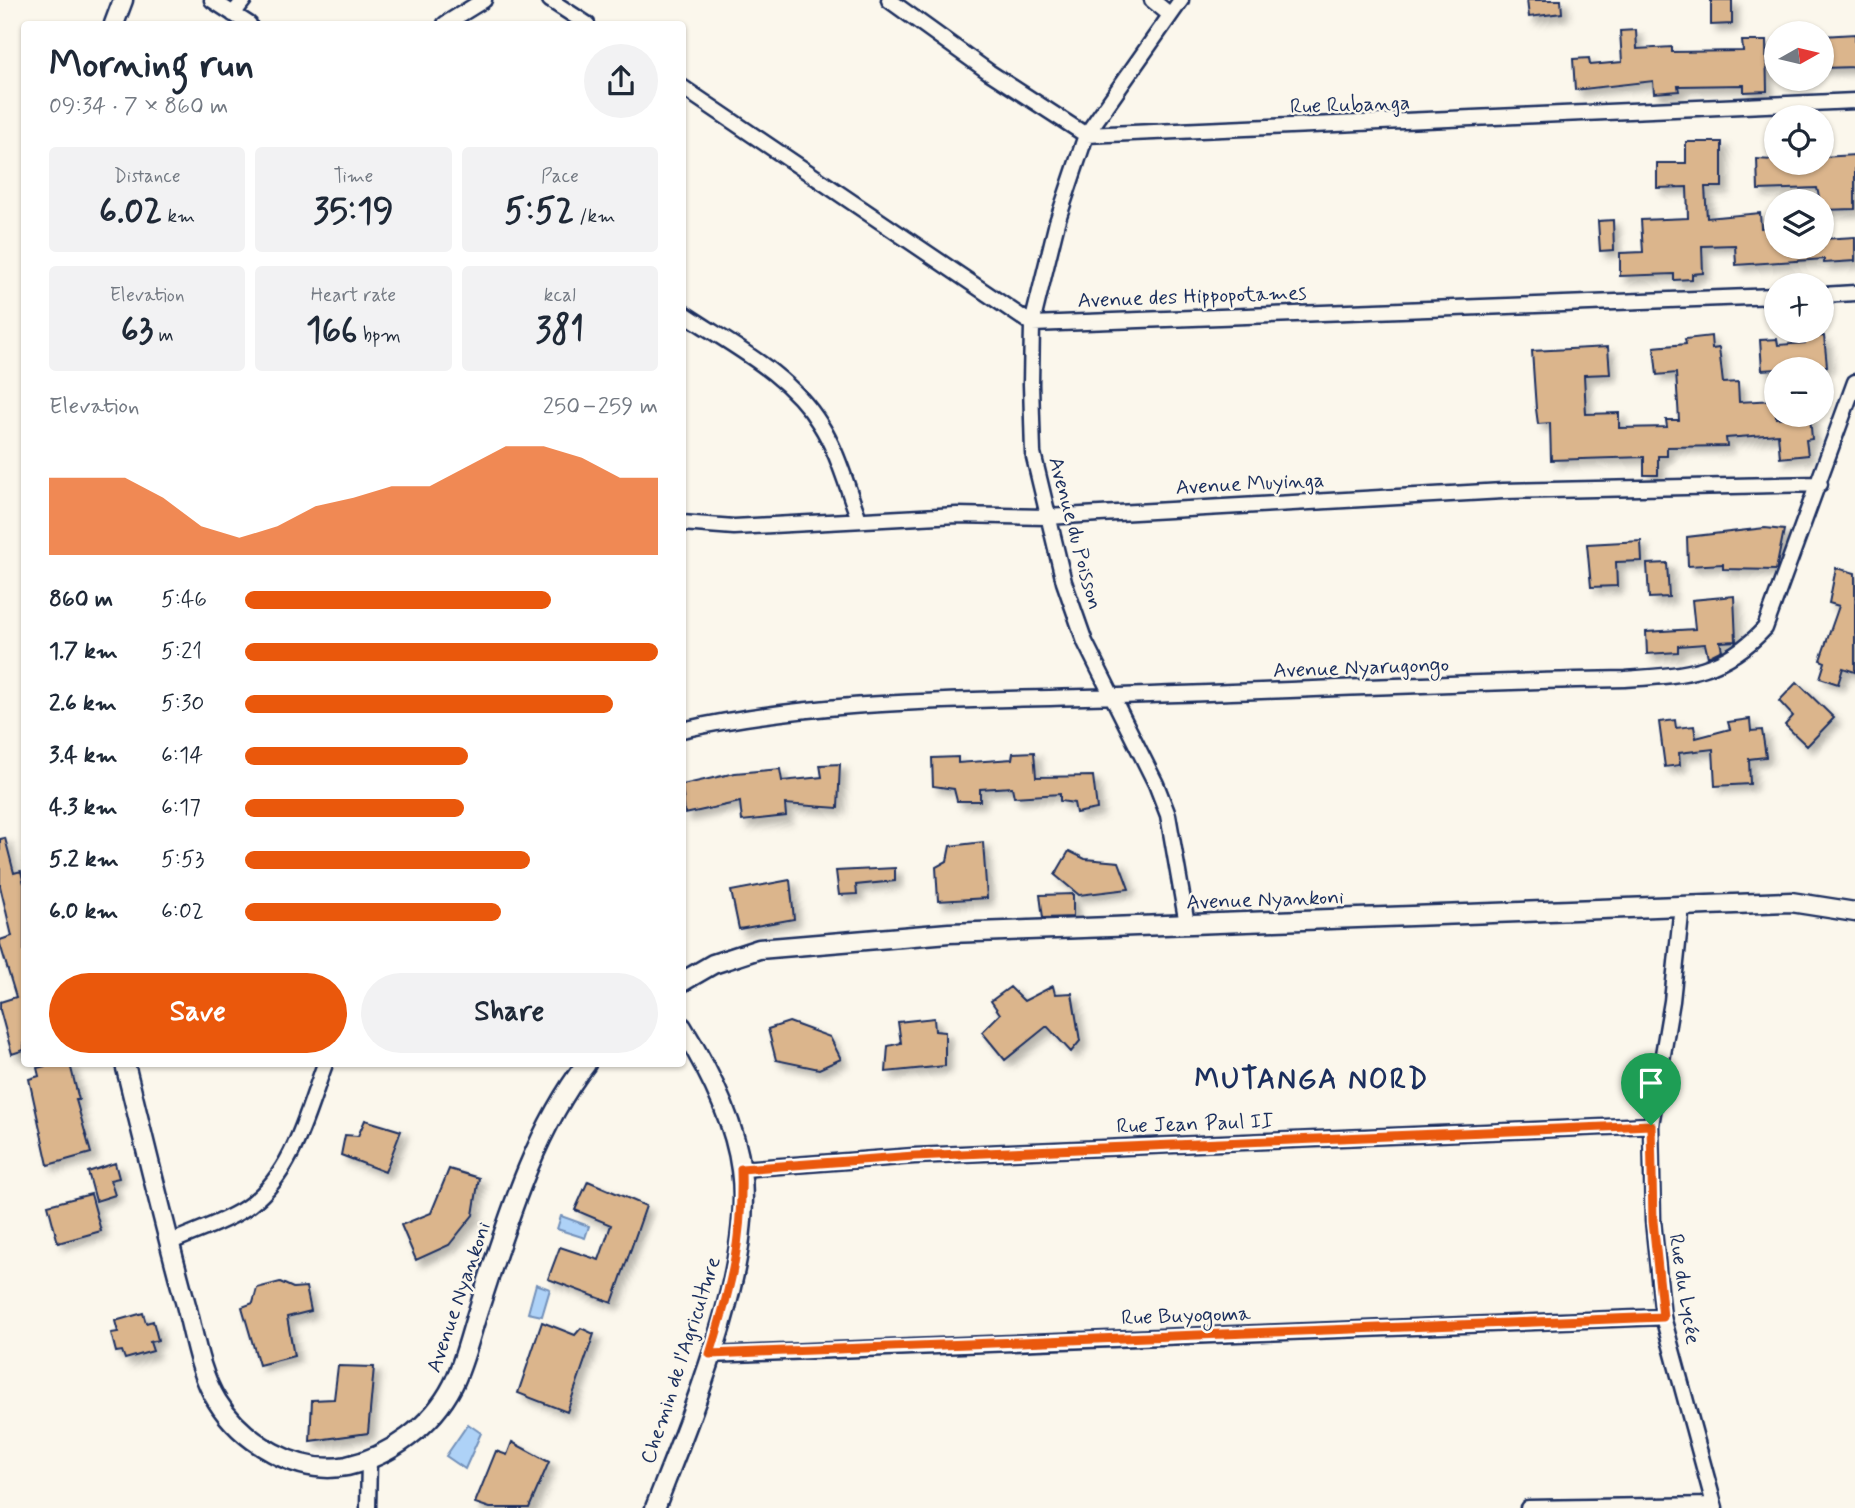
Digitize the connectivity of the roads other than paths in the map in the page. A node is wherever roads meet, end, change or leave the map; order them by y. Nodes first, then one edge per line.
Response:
1 (123, 0) edge
2 (212, 0) edge
3 (244, 0) edge
4 (484, 0) edge
5 (550, 0) edge
6 (889, 0) edge
7 (1152, 0) edge
8 (1181, 0) edge
9 (233, 13) junction
10 (1169, 14) junction
11 (115, 21) edge
12 (245, 21) edge
13 (450, 21) edge
14 (582, 21) edge
15 (686, 91) edge
16 (1855, 102) edge
17 (1086, 135) junction
18 (1855, 293) edge
19 (1834, 294) edge
20 (1764, 296) edge
21 (686, 316) edge
22 (1032, 324) junction
23 (1855, 382) edge
24 (1820, 484) junction
25 (1047, 517) junction
26 (859, 519) junction
27 (686, 523) edge
28 (1111, 696) junction
29 (686, 729) edge
30 (1682, 905) junction
31 (1855, 912) edge
32 (1187, 924) junction
33 (686, 980) edge
34 (686, 1034) edge
35 (126, 1067) edge
36 (324, 1067) edge
37 (584, 1067) edge
38 (1651, 1125) junction
39 (741, 1169) junction
40 (169, 1243) junction
41 (1663, 1317) junction
42 (710, 1354) junction
43 (369, 1461) junction
44 (1715, 1506) edge
45 (368, 1508) edge
46 (654, 1508) edge
47 (1528, 1508) edge

1 - 11 street
2 - 9 street
3 - 9 street
4 - 13 street
5 - 14 street
6 - 17 street
7 - 10 street
8 - 10 street, Avenue du Poisson
9 - 12 street
10 - 17 street, Avenue du Poisson
15 - 22 street
16 - 17 street, Rue Rubanga
17 - 22 street, Avenue du Poisson
18 - 19 street
20 - 22 street, Avenue des Hippopotames
21 - 26 street
22 - 25 street, Avenue du Poisson
23 - 24 street, Avenue Nyarugongo
24 - 25 street, Avenue Muyinga
24 - 28 street, Avenue Nyarugongo
25 - 26 street, Avenue Muyinga
25 - 28 street, Avenue du Poisson
26 - 27 street, Avenue Muyinga
28 - 29 street, Avenue Nyarugongo
28 - 32 street, Avenue du Poisson
30 - 31 street, Avenue Nyankoni
30 - 32 street, Avenue Nyankoni
30 - 38 street, Rue du Lycée
32 - 33 street, Avenue Nyankoni
34 - 39 street, Chemin de l'Agriculture
35 - 40 street, Avenue Nyankoni
36 - 40 street
37 - 43 street, Avenue Nyankoni
38 - 39 street, Rue Jean Paul II
38 - 41 street, Rue du Lycée
39 - 42 street, Chemin de l'Agriculture
40 - 43 street, Avenue Nyankoni
41 - 42 street, Rue Buyogoma
41 - 44 street, Rue du Lycée
42 - 46 street, Chemin de l'Agriculture
43 - 45 street
44 - 47 street

